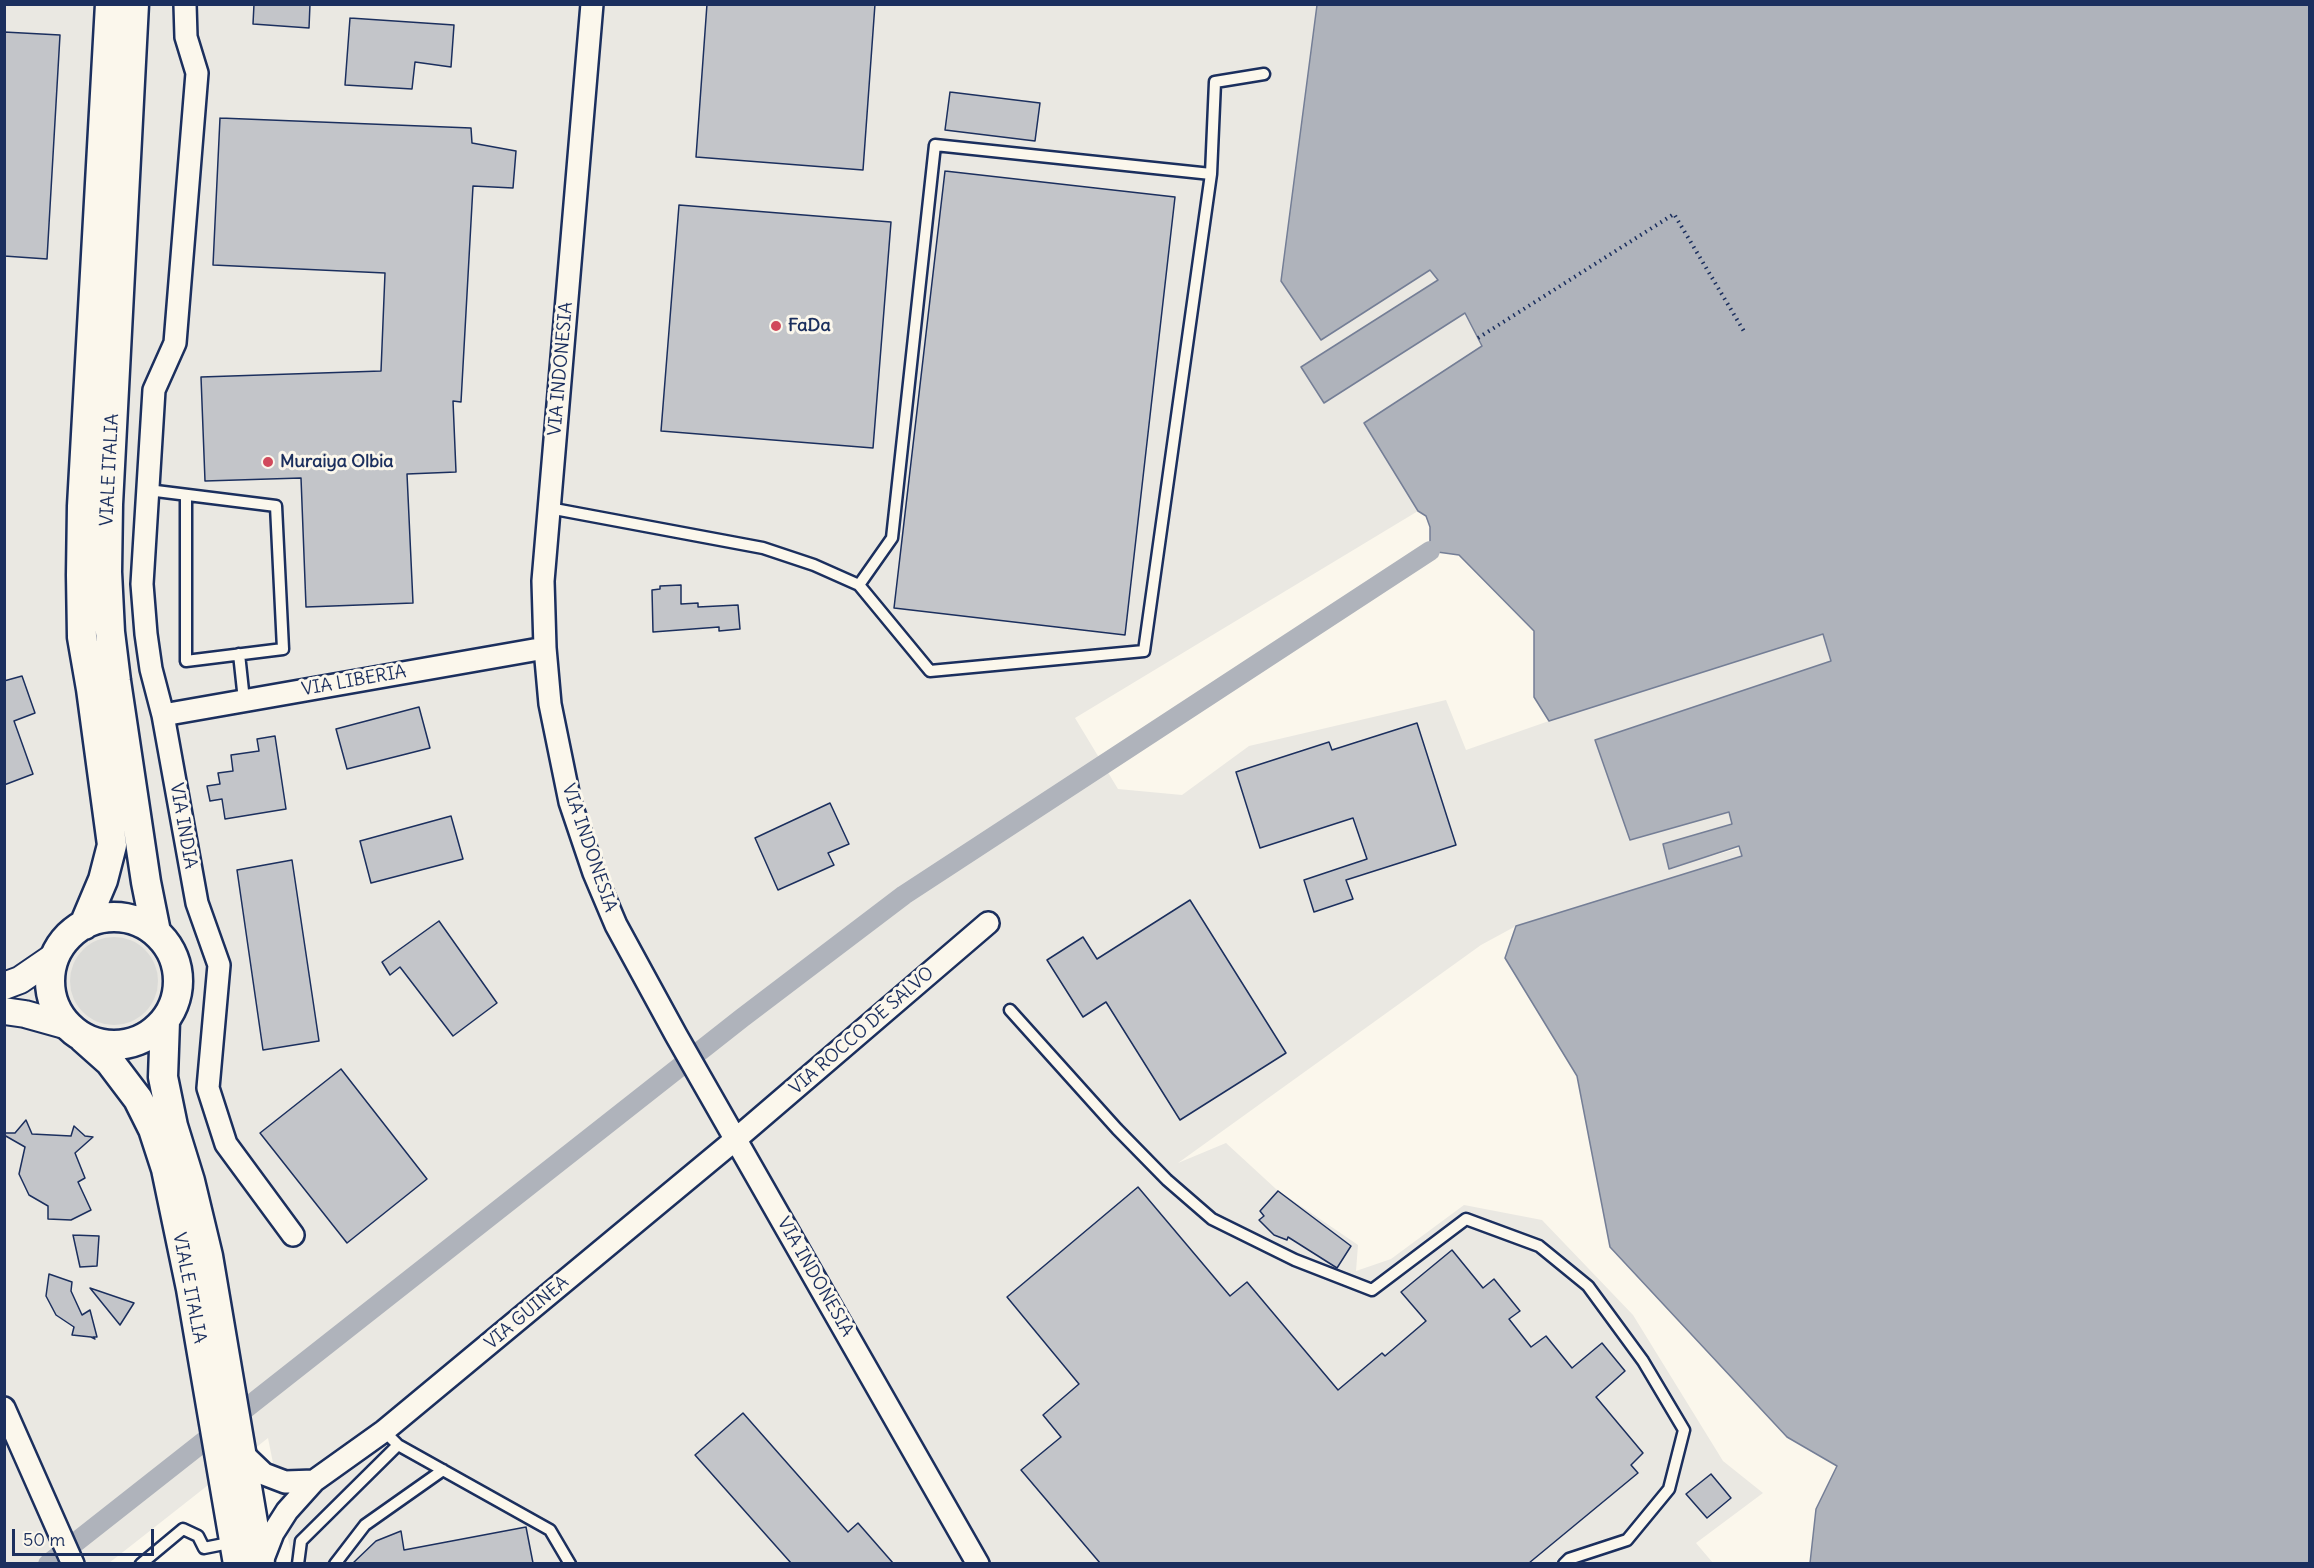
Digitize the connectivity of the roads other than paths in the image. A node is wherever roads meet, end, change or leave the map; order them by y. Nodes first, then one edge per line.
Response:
1 (110, 4) edge
2 (134, 4) edge
3 (185, 4) edge
4 (592, 4) edge
5 (1264, 74) dead end
6 (1211, 174) junction
7 (148, 490) junction
8 (186, 495) junction
9 (549, 508) junction
10 (859, 585) junction
11 (545, 648) junction
12 (239, 654) junction
13 (244, 700) junction
14 (163, 715) junction
15 (988, 923) dead end
16 (84, 925) junction
17 (156, 932) junction
18 (55, 956) junction
19 (4, 986) edge
20 (1010, 1010) dead end
21 (4, 1011) edge
22 (165, 1021) junction
23 (76, 1032) junction
24 (736, 1139) junction
25 (294, 1235) dead end
26 (220, 1389) junction
27 (4, 1408) edge
28 (391, 1438) junction
29 (234, 1451) junction
30 (443, 1470) junction
31 (314, 1481) junction
32 (236, 1552) edge
33 (73, 1563) edge
34 (141, 1563) edge
35 (261, 1563) edge
36 (298, 1563) edge
37 (335, 1563) edge
38 (570, 1563) edge
39 (978, 1563) edge
40 (1564, 1563) edge

1 - 16 main road, VIALE ITALIA
2 - 17 main road, VIALE ITALIA
3 - 7 street, VIA INDIA
4 - 9 street, VIA INDONESIA
5 - 6 lane
6 - 10 lane
6 - 10 lane
7 - 8 lane
7 - 14 street, VIA INDIA
8 - 12 lane
8 - 12 lane
9 - 10 lane
9 - 11 street, VIA INDONESIA
11 - 13 street, VIA LIBERIA
11 - 24 street, VIA INDONESIA
12 - 13 lane
13 - 14 street, VIA LIBERIA
14 - 25 street, VIA INDIA
15 - 24 street, VIA ROCCO DE SALVO
16 - 17 main road
16 - 18 main road
17 - 22 main road
18 - 19 street
18 - 23 main road
20 - 40 lane
21 - 23 street
22 - 23 main road
22 - 26 main road, VIALE ITALIA
23 - 26 main road, VIALE ITALIA
24 - 28 street, VIA GUINEA
24 - 39 street, VIA INDONESIA
26 - 29 main road, VIALE ITALIA
27 - 33 street
28 - 30 lane
28 - 31 street, VIA GUINEA
28 - 36 lane
29 - 31 street
29 - 32 main road, VIALE ITALIA
29 - 35 main road, VIALE ITALIA
30 - 37 lane
30 - 38 lane
31 - 35 street, VIA GUINEA
32 - 34 lane

